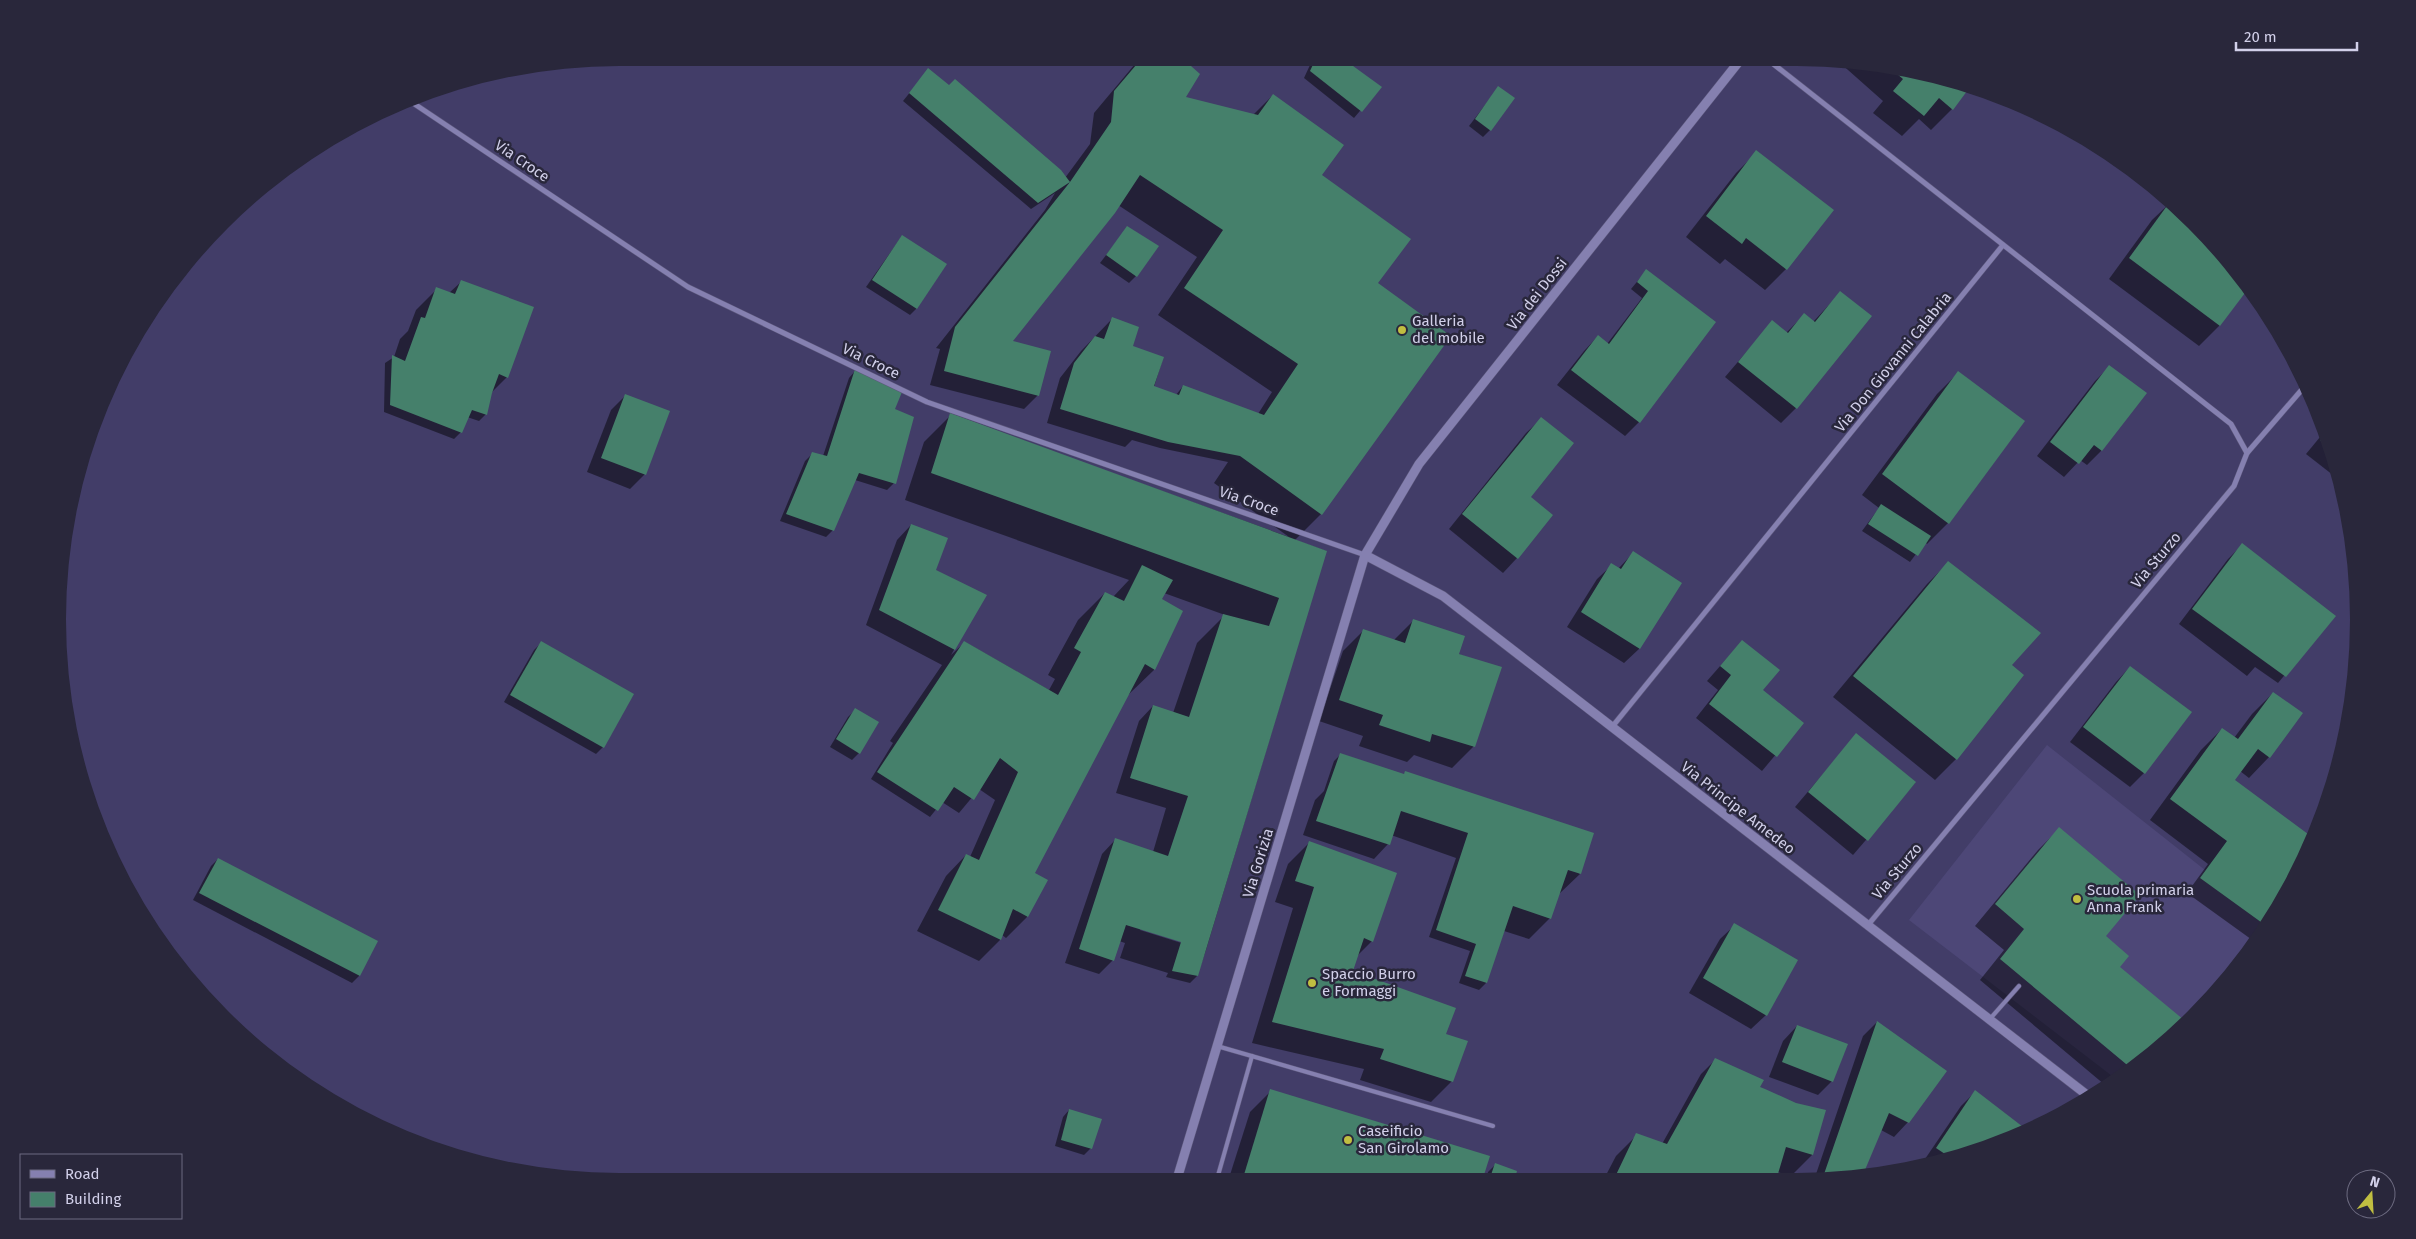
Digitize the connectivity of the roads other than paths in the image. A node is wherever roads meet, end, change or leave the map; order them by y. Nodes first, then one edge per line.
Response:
1 (1735, 66) edge
2 (1776, 66) edge
3 (416, 105) edge
4 (2003, 245) junction
5 (2300, 391) edge
6 (2247, 453) junction
7 (1365, 555) junction
8 (1612, 728) junction
9 (1867, 926) junction
10 (2019, 986) dead end
11 (1989, 1020) junction
12 (1217, 1046) junction
13 (1252, 1056) junction
14 (2084, 1092) edge
15 (1493, 1126) dead end
16 (1179, 1173) edge
17 (1218, 1173) edge

1 - 7 street, Via dei Dossi
2 - 4 street
3 - 7 street, Via Croce
4 - 6 street
4 - 8 street, Via Don Giovanni Calabria
5 - 6 street, Via Sturzo
6 - 9 street, Via Sturzo
7 - 8 street, Via Principe Amedeo
7 - 12 street, Via Gorizia
8 - 9 street, Via Principe Amedeo
9 - 11 street, Via Principe Amedeo
10 - 11 lane
11 - 14 street, Via Principe Amedeo
12 - 13 lane
12 - 16 street, Via Gorizia
13 - 15 lane
13 - 17 lane

